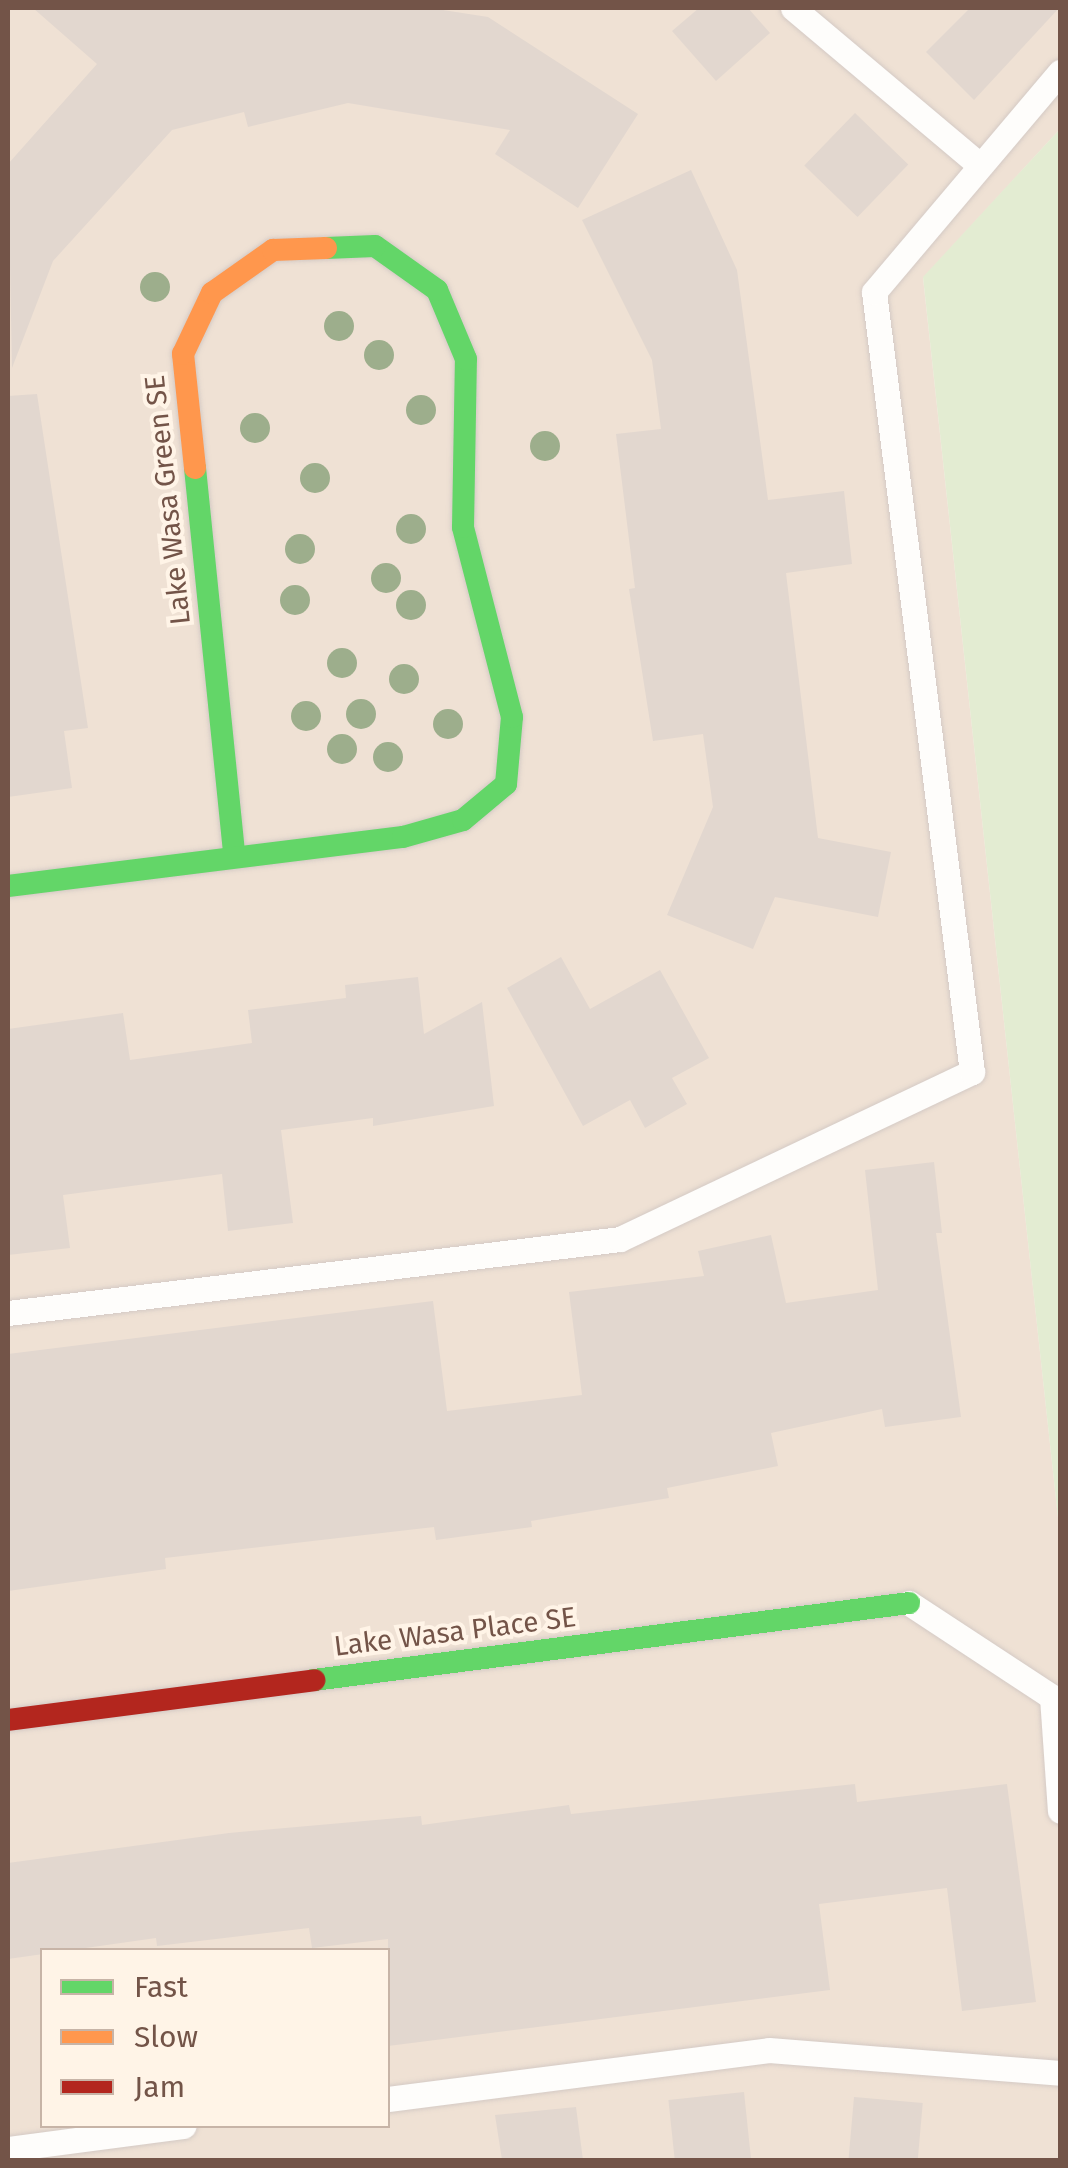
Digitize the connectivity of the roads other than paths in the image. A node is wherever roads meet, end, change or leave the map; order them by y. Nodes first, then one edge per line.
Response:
1 (792, 8) edge
2 (1060, 72) edge
3 (978, 164) junction
4 (234, 854) junction
5 (8, 886) edge
6 (8, 1314) edge
7 (909, 1603) joint
8 (8, 1720) edge
9 (1060, 1811) edge
10 (1060, 2073) edge
11 (390, 2099) edge
12 (168, 2128) edge
13 (8, 2149) edge

1 - 3 lane
2 - 3 lane
3 - 6 lane
4 - 4 street, Lake Wasa Green SE
4 - 5 street, Lake Wasa Green SE
7 - 8 street, Lake Wasa Place SE
7 - 9 lane
10 - 11 lane
12 - 13 lane

